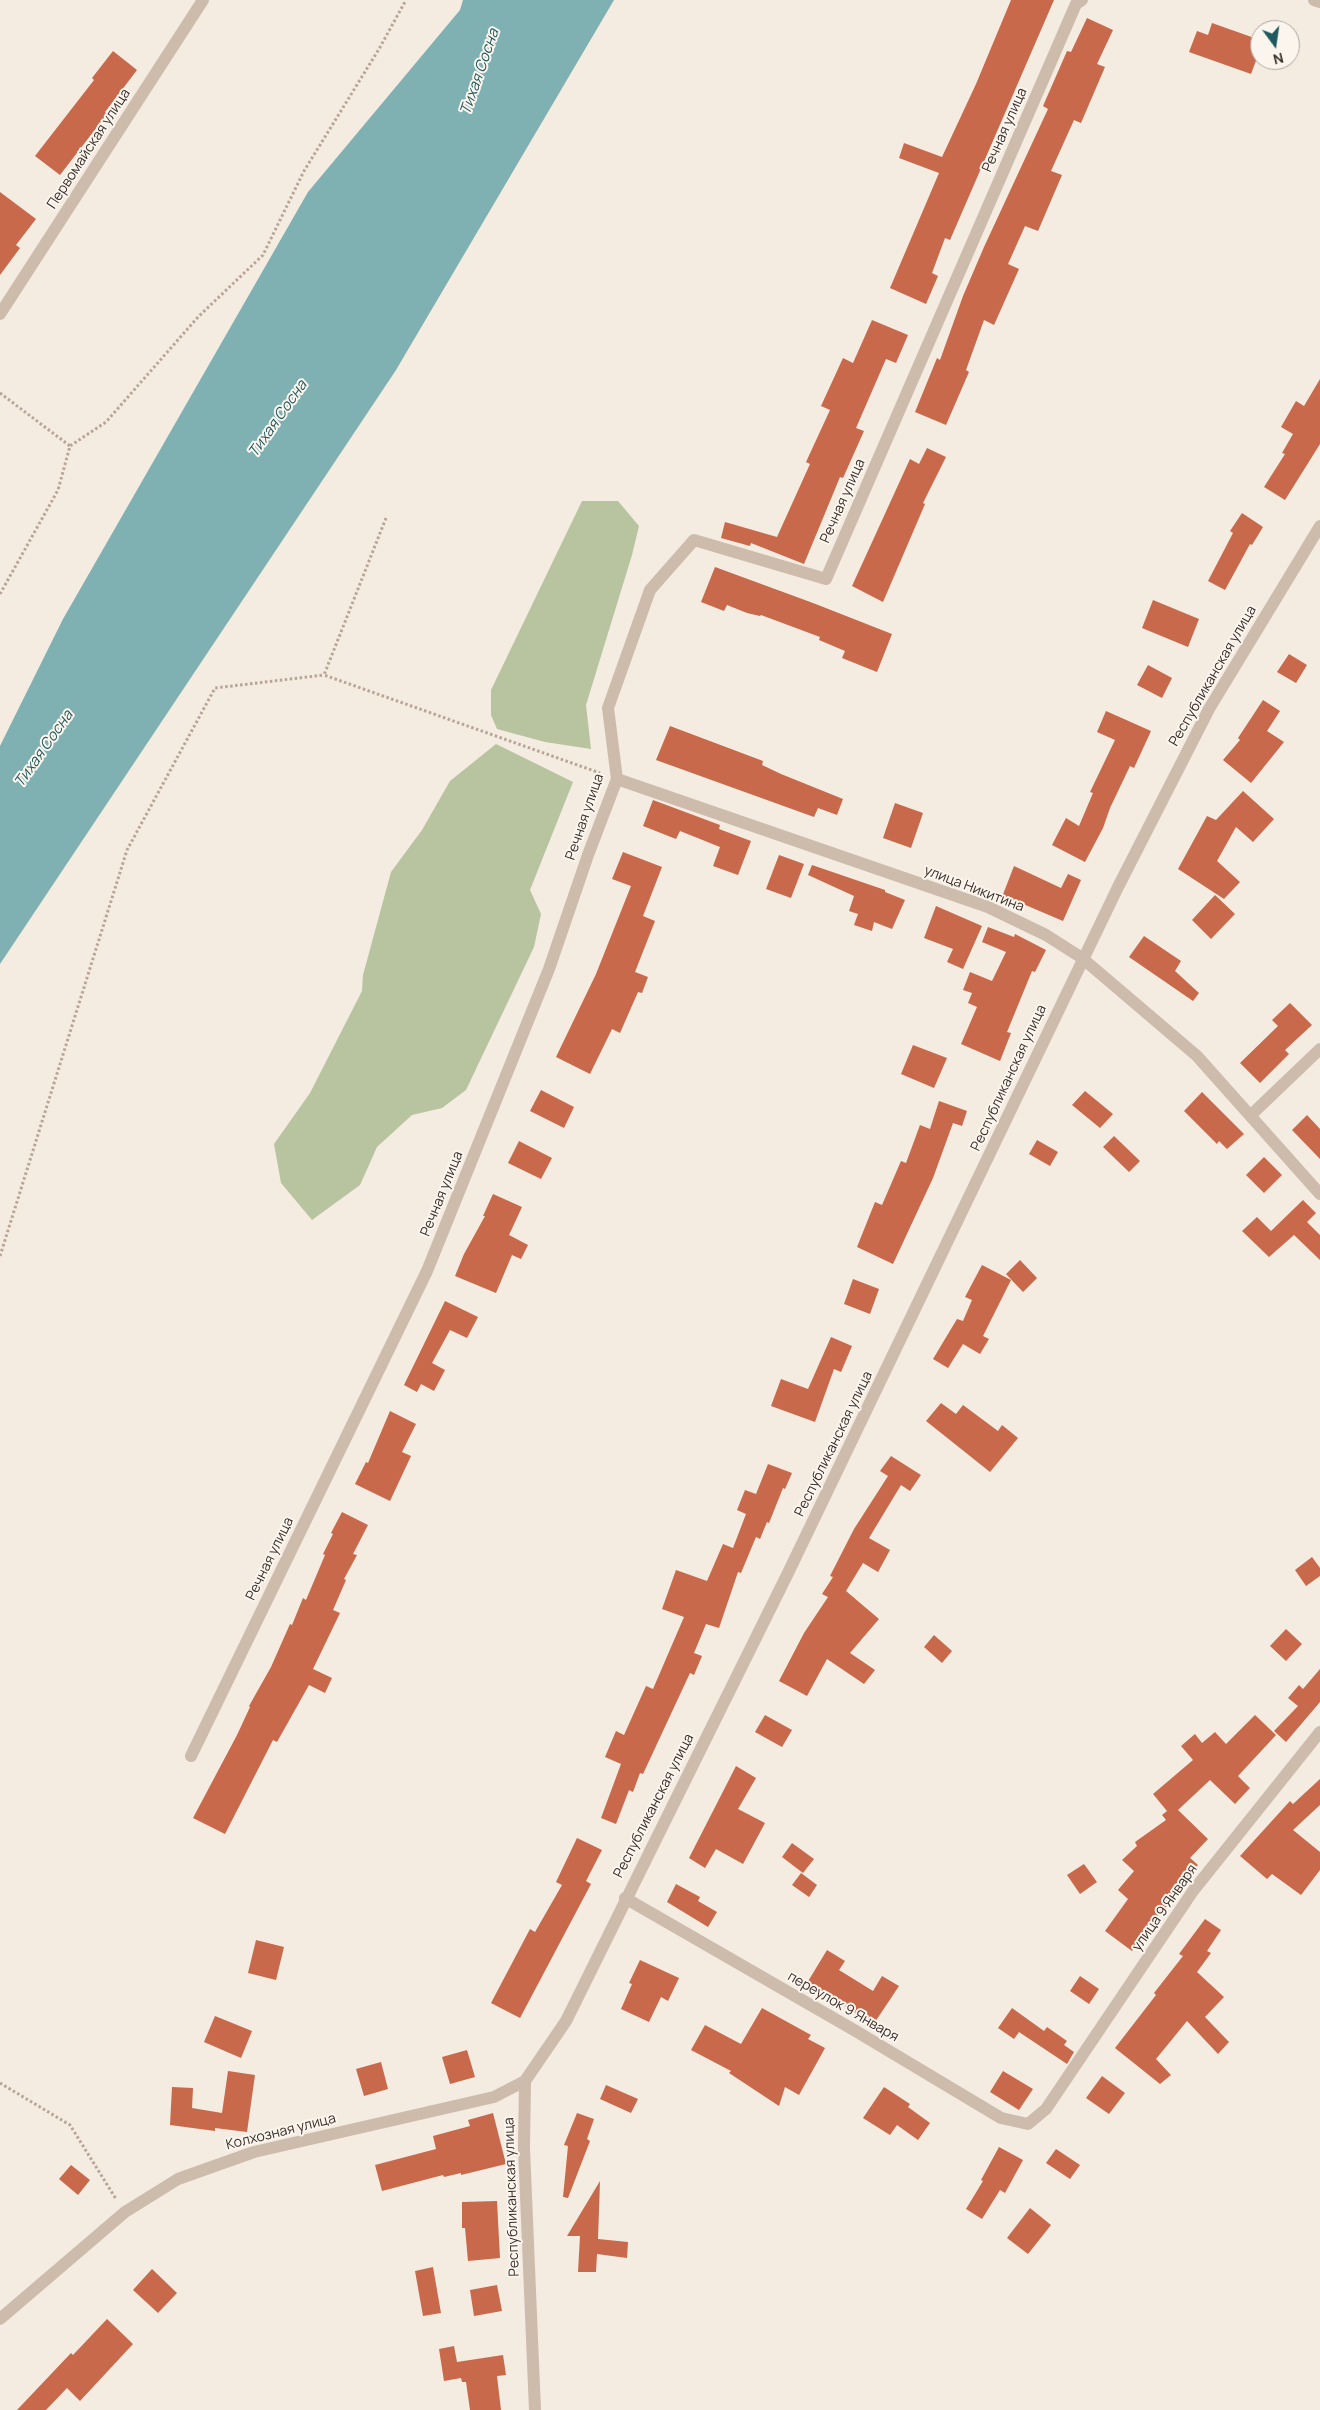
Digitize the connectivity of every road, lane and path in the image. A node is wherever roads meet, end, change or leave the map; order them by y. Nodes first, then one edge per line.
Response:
1 (204, 0) edge
2 (406, 0) edge
3 (1082, 0) edge
4 (1314, 0) edge
5 (1320, 2) edge
6 (0, 314) edge
7 (0, 393) edge
8 (70, 446) junction
9 (386, 518) dead end
10 (1320, 526) edge
11 (0, 594) edge
12 (324, 676) junction
13 (617, 779) junction
14 (1082, 958) junction
15 (1320, 1049) edge
16 (1251, 1115) junction
17 (1320, 1194) edge
18 (0, 1256) edge
19 (1320, 1732) edge
20 (191, 1756) dead end
21 (625, 1898) junction
22 (525, 2081) junction
23 (0, 2084) edge
24 (1046, 2109) joint
25 (124, 2212) junction
26 (0, 2319) edge
27 (536, 2410) edge

1 - 6 street, Первомайская улица
2 - 8 path
3 - 13 street, Речная улица
4 - 5 street
7 - 8 path
8 - 11 path
9 - 12 path
10 - 14 street, Республиканская улица
12 - 13 path
12 - 18 path
13 - 14 street, улица Никитина
13 - 20 street, Речная улица
14 - 16 street, улица Никитина
14 - 21 street, Республиканская улица
15 - 16 street
16 - 17 street, улица Никитина
19 - 24 street, улица 9 Января
21 - 22 street, Республиканская улица
21 - 24 street, переулок 9 Января
22 - 25 street, Колхозная улица
22 - 27 street, Республиканская улица
23 - 25 path
25 - 26 street, Колхозная улица

